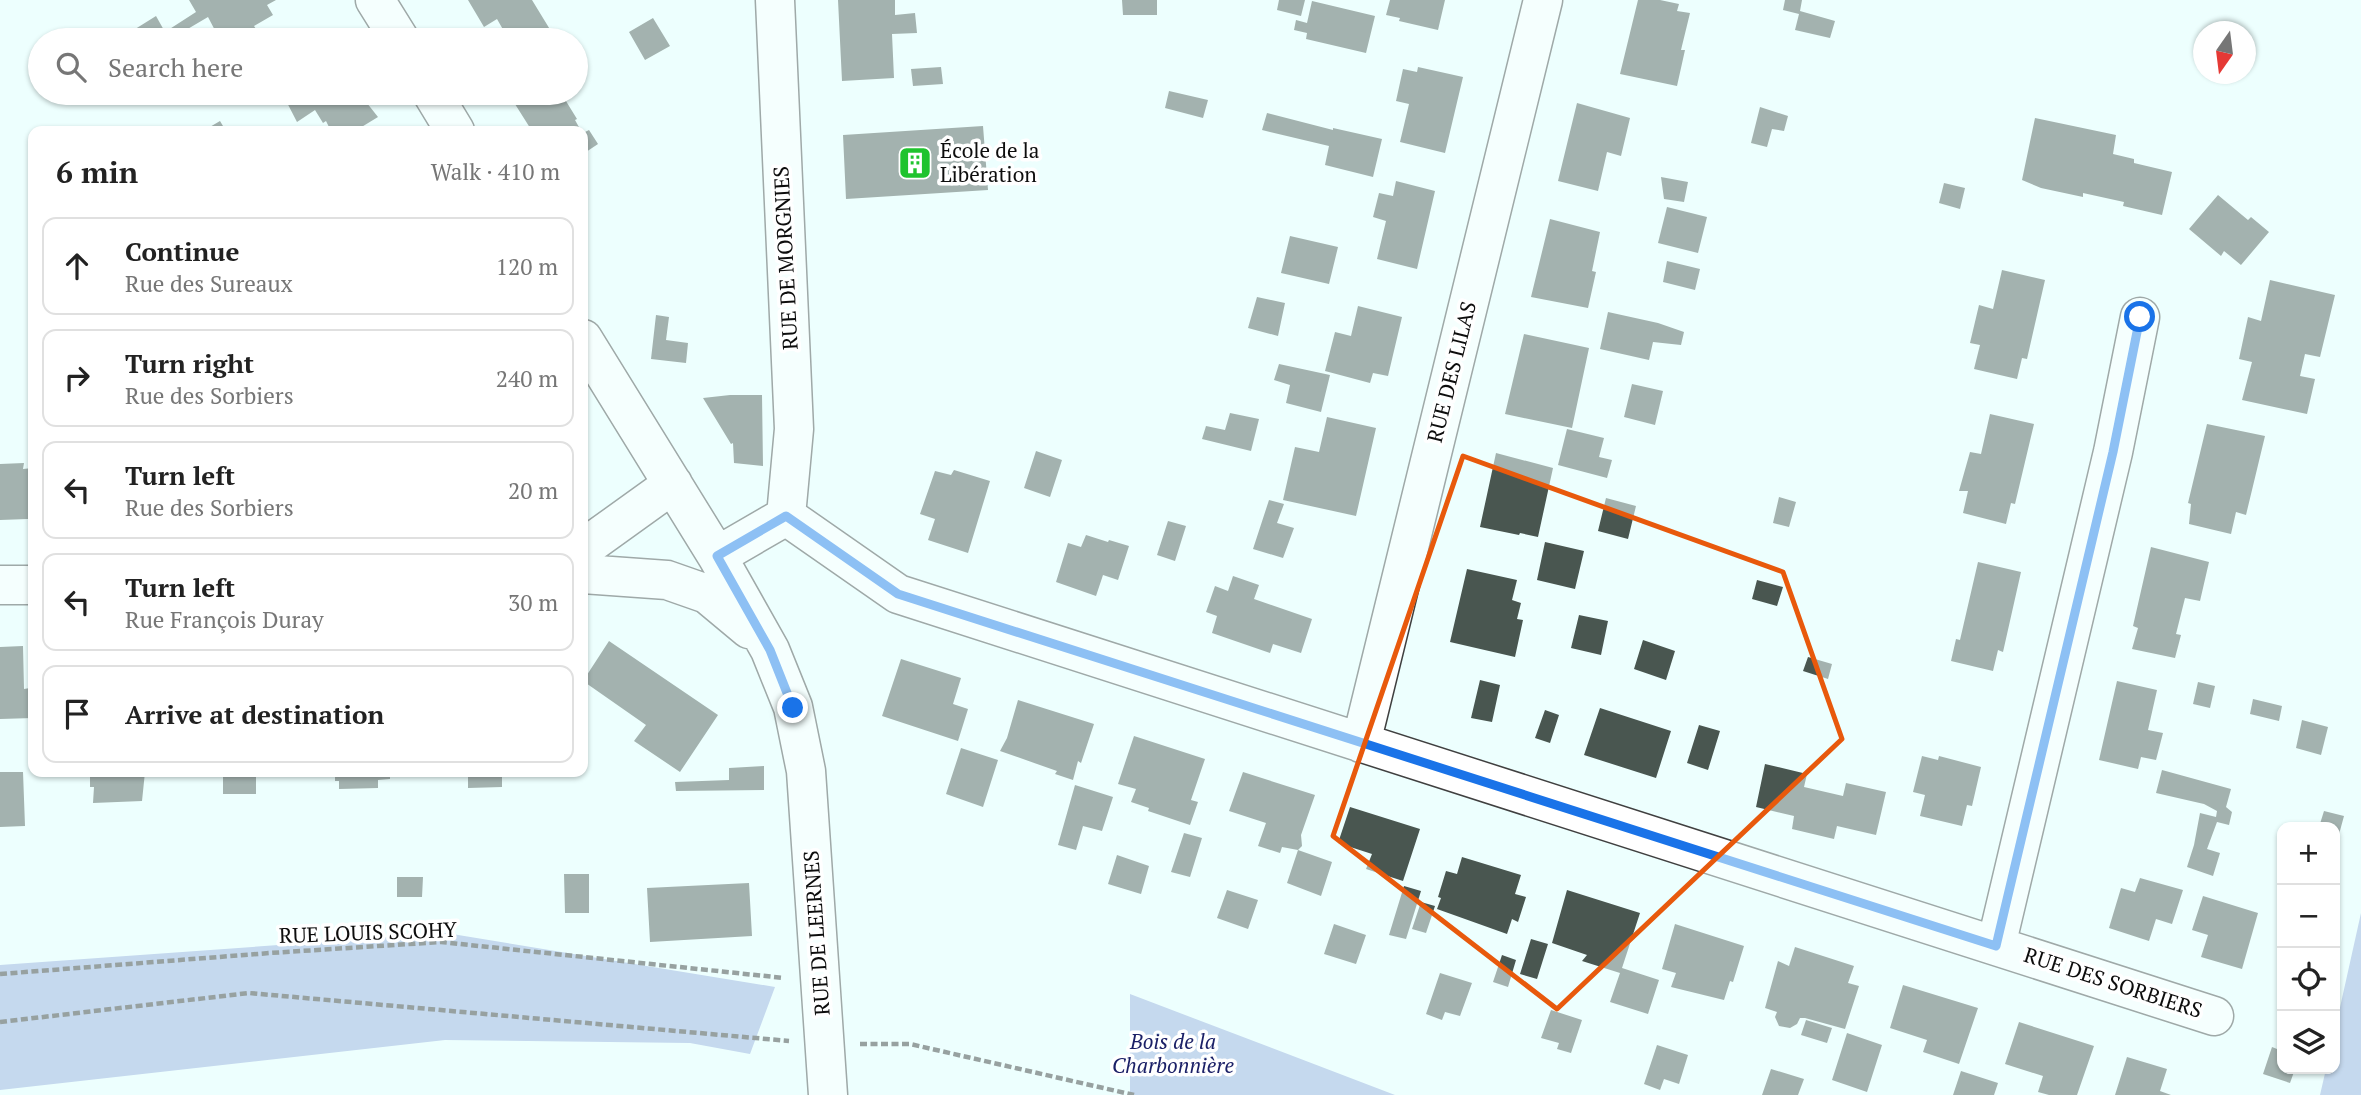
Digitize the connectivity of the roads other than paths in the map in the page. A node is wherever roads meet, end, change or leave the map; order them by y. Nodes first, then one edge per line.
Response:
1 (375, 0) edge
2 (775, 0) edge
3 (1542, 0) edge
4 (392, 28) edge
5 (439, 105) edge
6 (452, 126) edge
7 (2140, 317) dead end
8 (588, 347) edge
9 (673, 484) junction
10 (786, 516) junction
11 (588, 544) edge
12 (717, 556) junction
13 (588, 573) edge
14 (0, 585) edge
15 (28, 585) edge
16 (770, 650) junction
17 (1361, 743) junction
18 (1996, 946) junction
19 (2214, 1016) dead end
20 (828, 1095) edge

1 - 4 street
2 - 10 street, RUE DE MORGNIES
3 - 17 street, RUE DES LILAS
5 - 6 street
7 - 18 street
8 - 9 street, RUE DE LEERNES
9 - 11 street
9 - 12 street, RUE DE LEERNES
10 - 12 street
10 - 17 street, RUE DES SORBIERS
12 - 16 street, RUE DE LEERNES
13 - 16 street
14 - 15 street
16 - 20 street, RUE DE LEERNES
17 - 18 street, RUE DES SORBIERS
18 - 19 street, RUE DES SORBIERS

